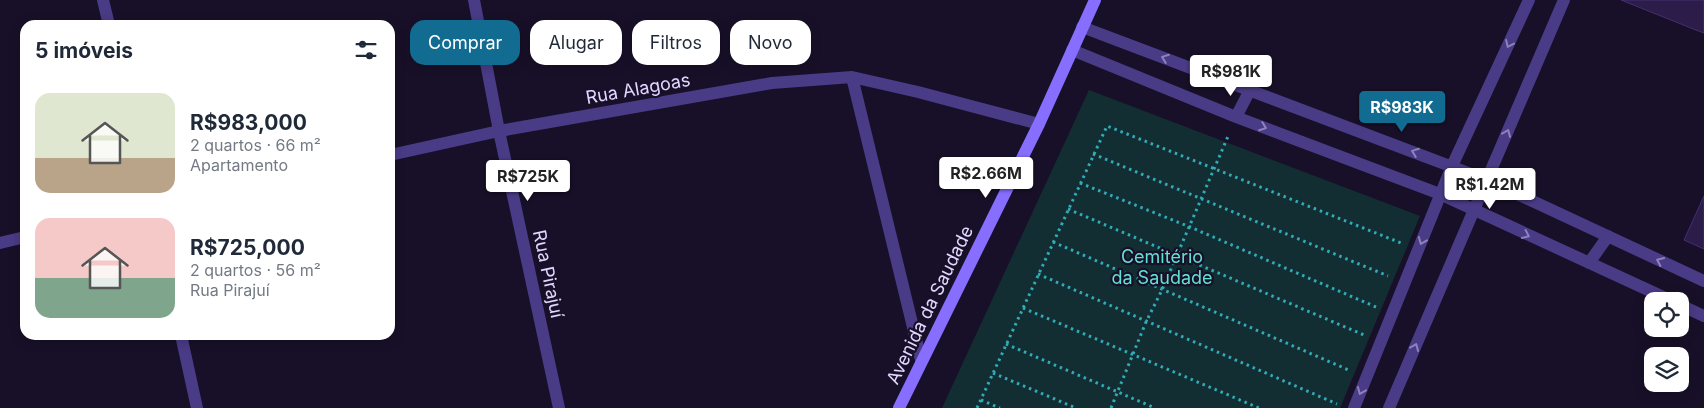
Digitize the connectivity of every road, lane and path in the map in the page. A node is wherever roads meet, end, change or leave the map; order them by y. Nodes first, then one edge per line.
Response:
1 (103, 0) edge
2 (474, 0) edge
3 (1095, 0) edge
4 (1529, 0) edge
5 (1564, 0) edge
6 (108, 20) edge
7 (1082, 27) junction
8 (1072, 50) junction
9 (852, 76) junction
10 (1250, 90) junction
11 (1236, 117) junction
12 (1040, 124) junction
13 (499, 132) junction
14 (395, 154) edge
15 (1093, 154) junction
16 (1452, 166) junction
17 (1214, 169) junction
18 (1487, 180) junction
19 (1080, 183) junction
20 (1440, 194) junction
21 (1202, 199) junction
22 (1068, 209) junction
23 (1475, 211) junction
24 (1190, 227) junction
25 (1608, 236) junction
26 (20, 238) edge
27 (1053, 242) junction
28 (0, 243) edge
29 (1407, 246) dead end
30 (1177, 256) junction
31 (1589, 263) junction
32 (1038, 274) junction
33 (1393, 278) dead end
34 (1704, 281) edge
35 (1162, 290) junction
36 (1652, 292) edge
37 (1023, 308) junction
38 (1379, 308) dead end
39 (1689, 309) edge
40 (1704, 316) edge
41 (1146, 322) junction
42 (1367, 337) dead end
43 (182, 340) edge
44 (1006, 344) junction
45 (1133, 355) junction
46 (922, 360) junction
47 (993, 373) junction
48 (1348, 379) dead end
49 (1119, 392) junction
50 (1341, 396) dead end
51 (981, 400) junction
52 (1337, 406) edge
53 (197, 408) edge
54 (559, 408) edge
55 (899, 408) edge
56 (977, 408) edge
57 (1000, 408) edge
58 (1076, 408) edge
59 (1111, 408) edge
60 (1155, 408) edge
61 (1259, 408) edge
62 (1354, 408) edge
63 (1389, 408) edge

1 - 6 street
2 - 13 street, Rua Pirajuí
3 - 7 main road, Avenida da Saudade
4 -> 16 street
18 -> 5 street
7 - 8 main road, Avenida da Saudade
10 -> 7 street
8 - 11 street
8 - 12 main road, Avenida da Saudade
9 - 12 street, Rua Alagoas
9 - 13 street, Rua Alagoas
9 - 46 street
10 - 11 street
16 -> 10 street
11 - 17 path
11 -> 20 street
12 - 46 main road, Avenida da Saudade
13 - 14 street, Rua Alagoas
13 - 54 street, Rua Pirajuí
15 - 17 path
15 - 19 path
15 - 21 path
16 - 18 street
16 - 20 street
17 - 21 path
17 - 29 path
18 - 23 street
18 - 25 street
19 - 22 path
19 - 24 path
20 - 23 street
20 -> 62 street
21 - 24 path
21 - 33 path
22 - 27 path
22 - 30 path
23 -> 31 street
63 -> 23 street
24 - 30 path
24 - 38 path
25 - 31 street
34 -> 25 street
26 - 28 street
27 - 32 path
27 - 35 path
30 - 35 path
30 - 42 path
31 - 36 street
32 - 37 path
32 - 41 path
35 - 41 path
35 - 48 path
37 - 44 path
37 - 45 path
39 - 40 street
41 - 45 path
41 - 52 path
43 - 53 street
44 - 47 path
44 - 49 path
45 - 49 path
45 - 61 path
46 - 55 main road, Avenida da Saudade
47 - 51 path
47 - 58 path
49 - 59 path
49 - 60 path
50 - 52 path
51 - 56 path
51 - 57 path

